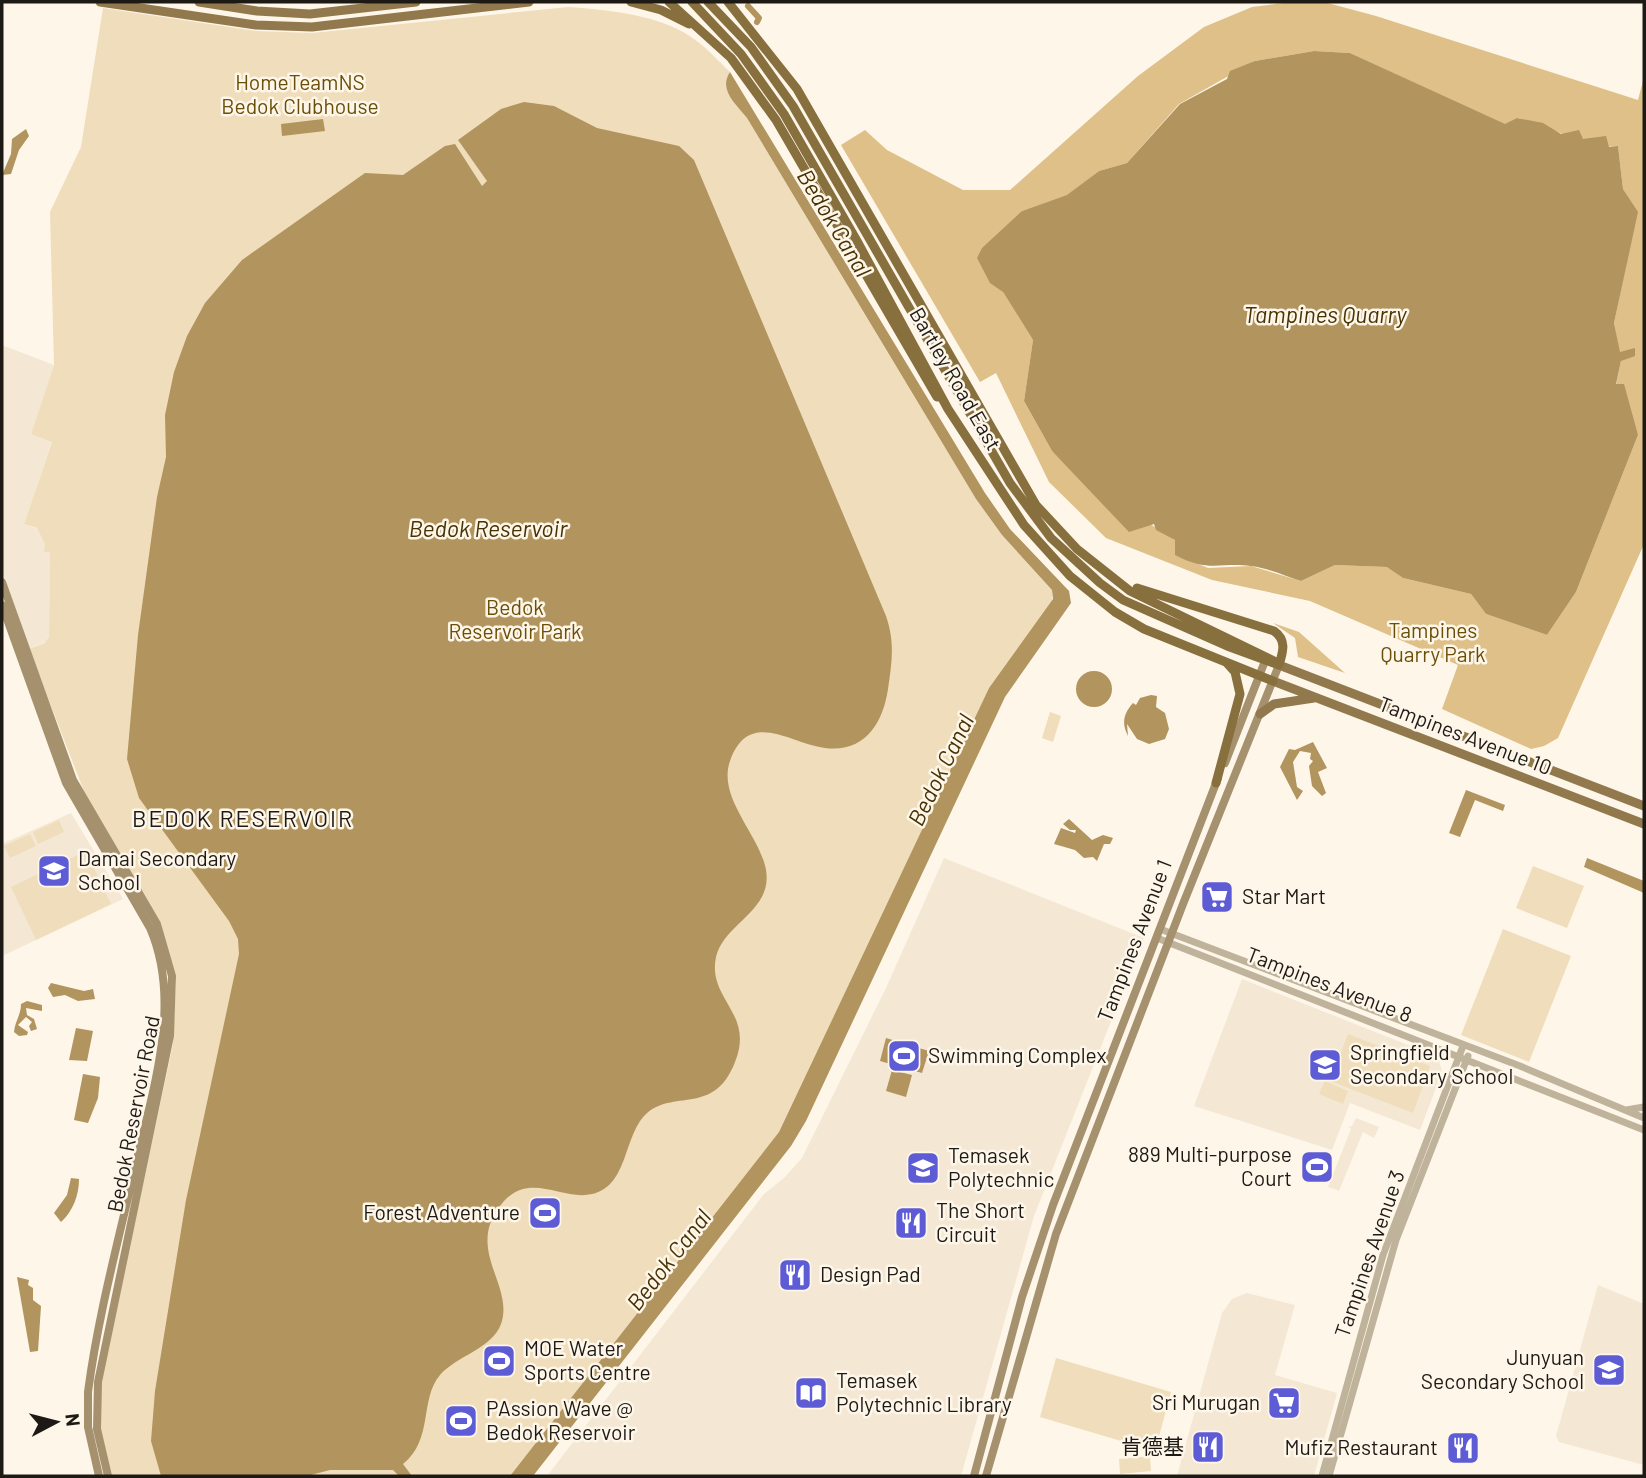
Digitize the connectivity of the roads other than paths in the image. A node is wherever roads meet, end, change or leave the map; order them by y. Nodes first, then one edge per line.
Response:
1 (100, 2) edge
2 (199, 2) edge
3 (416, 2) edge
4 (529, 2) edge
5 (631, 2) edge
6 (669, 2) edge
7 (692, 2) edge
8 (708, 2) edge
9 (728, 2) edge
10 (323, 13) junction
11 (337, 24) junction
12 (703, 32) junction
13 (948, 409) junction
14 (1077, 549) junction
15 (2, 582) edge
16 (2, 605) edge
17 (1222, 658) junction
18 (1265, 662) junction
19 (1279, 665) junction
20 (1259, 676) junction
21 (1273, 681) junction
22 (1315, 697) junction
23 (1259, 714) junction
24 (1216, 783) junction
25 (1644, 806) edge
26 (1644, 824) edge
27 (1176, 887) junction
28 (1188, 891) junction
29 (1158, 933) junction
30 (1172, 933) junction
31 (1169, 942) junction
32 (1257, 964) junction
33 (1254, 974) junction
34 (1467, 1047) junction
35 (1463, 1058) junction
36 (1104, 1067) junction
37 (1117, 1072) junction
38 (1644, 1107) edge
39 (1622, 1110) junction
40 (1644, 1118) edge
41 (1644, 1130) edge
42 (1031, 1269) junction
43 (1044, 1272) junction
44 (109, 1320) junction
45 (100, 1325) junction
46 (99, 1476) edge
47 (108, 1476) edge
48 (974, 1476) edge
49 (986, 1476) edge
50 (1321, 1476) edge
51 (1329, 1476) edge

1 - 11 main road
2 - 10 main road
3 - 10 main road
4 - 11 main road
5 - 12 highway
6 - 12 highway
7 - 13 highway, Bartley Road East
8 - 18 highway, Bartley Road East
9 - 14 highway
10 - 11 main road
12 - 13 highway
13 - 17 highway, Bartley Road East
14 - 19 highway
14 - 19 highway
15 - 44 main road, Bedok Reservoir Road
16 - 45 main road, Bedok Reservoir Road
17 - 20 highway, Bartley Road East
17 - 24 highway
18 - 19 highway, Bartley Road East
18 - 20 main road, Tampines Avenue 1
19 - 21 main road, Tampines Avenue 1
19 - 25 main road, Tampines Avenue 10
20 - 21 highway, Bartley Road East
20 - 24 main road, Tampines Avenue 1
21 - 22 main road, Tampines Avenue 10
21 - 23 main road, Tampines Avenue 1
22 - 23 main road
22 - 26 main road, Tampines Avenue 10
23 - 28 main road, Tampines Avenue 1
24 - 27 main road, Tampines Avenue 1
27 - 28 main road
27 - 29 main road, Tampines Avenue 1
28 - 30 main road, Tampines Avenue 1
29 - 30 street, Tampines Avenue 8
29 - 31 street, Tampines Avenue 8
29 - 36 main road, Tampines Avenue 1
30 - 31 main road, Tampines Avenue 1
30 - 32 street, Tampines Avenue 8
31 - 33 street, Tampines Avenue 8
31 - 37 main road, Tampines Avenue 1
32 - 33 street
32 - 34 street, Tampines Avenue 8
33 - 35 street, Tampines Avenue 8
34 - 35 street, Tampines Avenue 3
34 - 39 street, Tampines Avenue 8
35 - 41 street, Tampines Avenue 8
35 - 50 street, Tampines Avenue 3
35 - 51 street, Tampines Avenue 3
36 - 37 main road
36 - 42 main road, Tampines Avenue 1
37 - 43 main road, Tampines Avenue 1
38 - 39 street
39 - 40 street, Tampines Avenue 8
42 - 43 main road
42 - 48 main road, Tampines Avenue 1
43 - 49 main road, Tampines Avenue 1
44 - 45 main road
44 - 47 main road, Bedok Reservoir Road
45 - 46 main road, Bedok Reservoir Road

